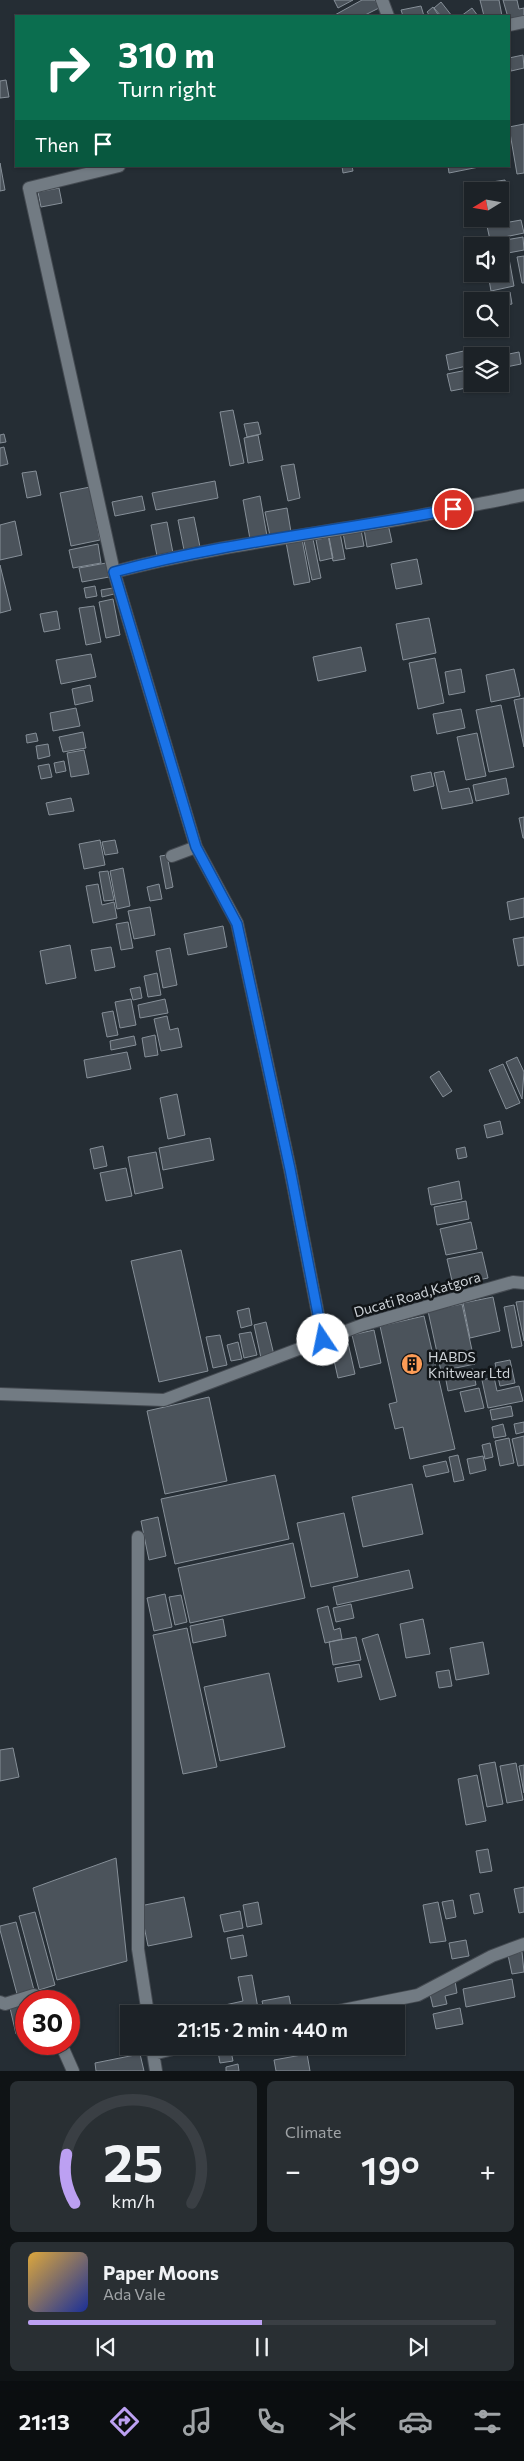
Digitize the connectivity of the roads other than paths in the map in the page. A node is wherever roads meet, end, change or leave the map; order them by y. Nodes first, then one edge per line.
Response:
1 (382, 0) edge
2 (388, 15) edge
3 (524, 22) edge
4 (510, 25) edge
5 (116, 167) edge
6 (524, 495) edge
7 (114, 572) junction
8 (196, 847) junction
9 (172, 856) dead end
10 (524, 1283) edge
11 (323, 1340) junction
12 (0, 1394) edge
13 (138, 1537) dead end
14 (524, 1944) edge
15 (15, 2001) edge
16 (0, 2002) edge
17 (147, 2005) edge
18 (368, 2005) edge
19 (66, 2055) edge
20 (154, 2055) edge
21 (73, 2071) edge
22 (156, 2071) edge

1 - 2 street
3 - 4 street
5 - 7 street
6 - 7 street
7 - 8 street
8 - 9 street
8 - 11 street
10 - 11 street, Ducati Road,Katgora
11 - 12 street, Ducati Road,Katgora
13 - 17 street
14 - 18 street
15 - 16 street
19 - 21 street
20 - 22 street

